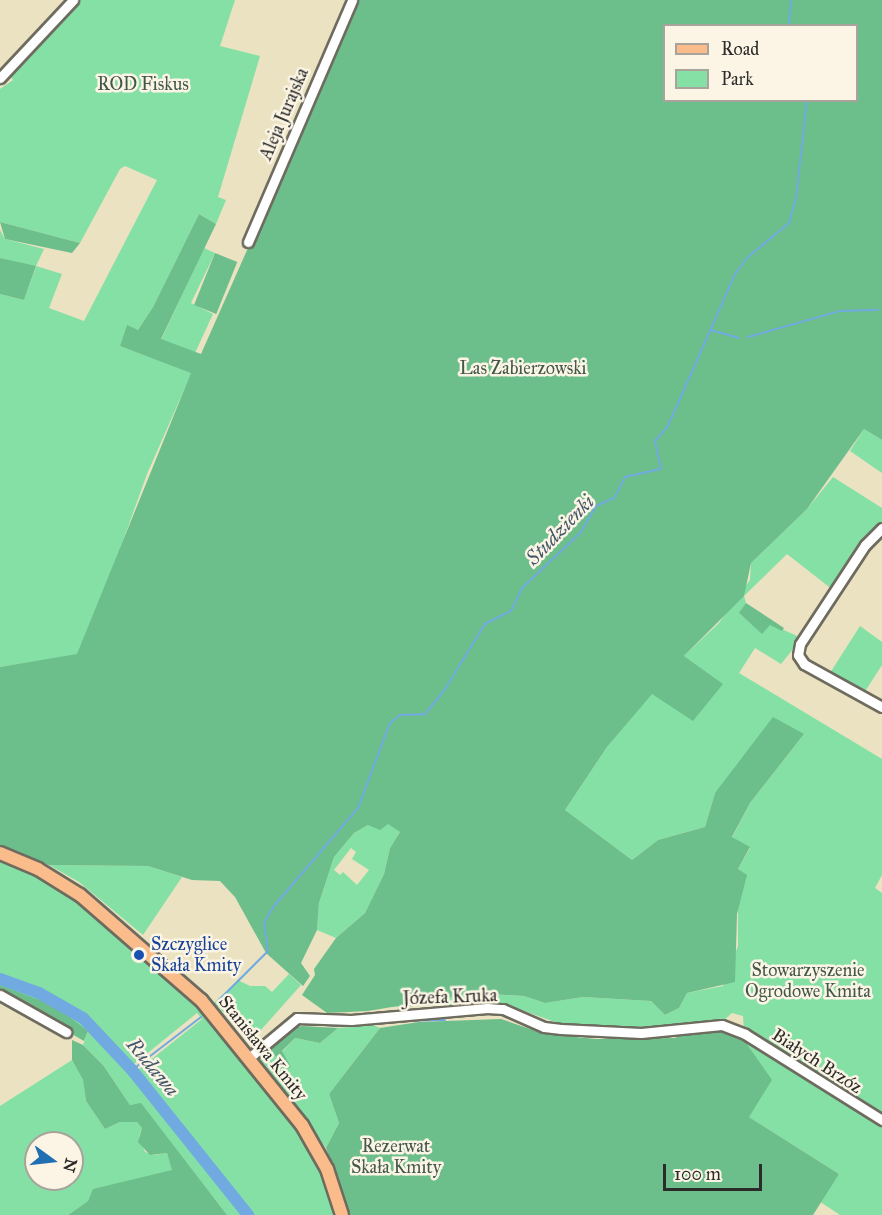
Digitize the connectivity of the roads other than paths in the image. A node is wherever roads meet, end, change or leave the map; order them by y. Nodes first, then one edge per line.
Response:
1 (73, 0) edge
2 (352, 0) edge
3 (0, 78) edge
4 (248, 242) dead end
5 (882, 528) edge
6 (882, 707) edge
7 (0, 853) edge
8 (0, 995) edge
9 (734, 1028) joint
10 (66, 1032) dead end
11 (250, 1058) junction
12 (882, 1120) edge
13 (342, 1215) edge

1 - 3 street
2 - 4 street, Aleja Jurajska
5 - 6 street
7 - 11 main road, Stanisława Kmity
8 - 10 street
9 - 11 street, Józefa Kruka
9 - 12 street, Białych Brzóz
11 - 13 main road, Stanisława Kmity

